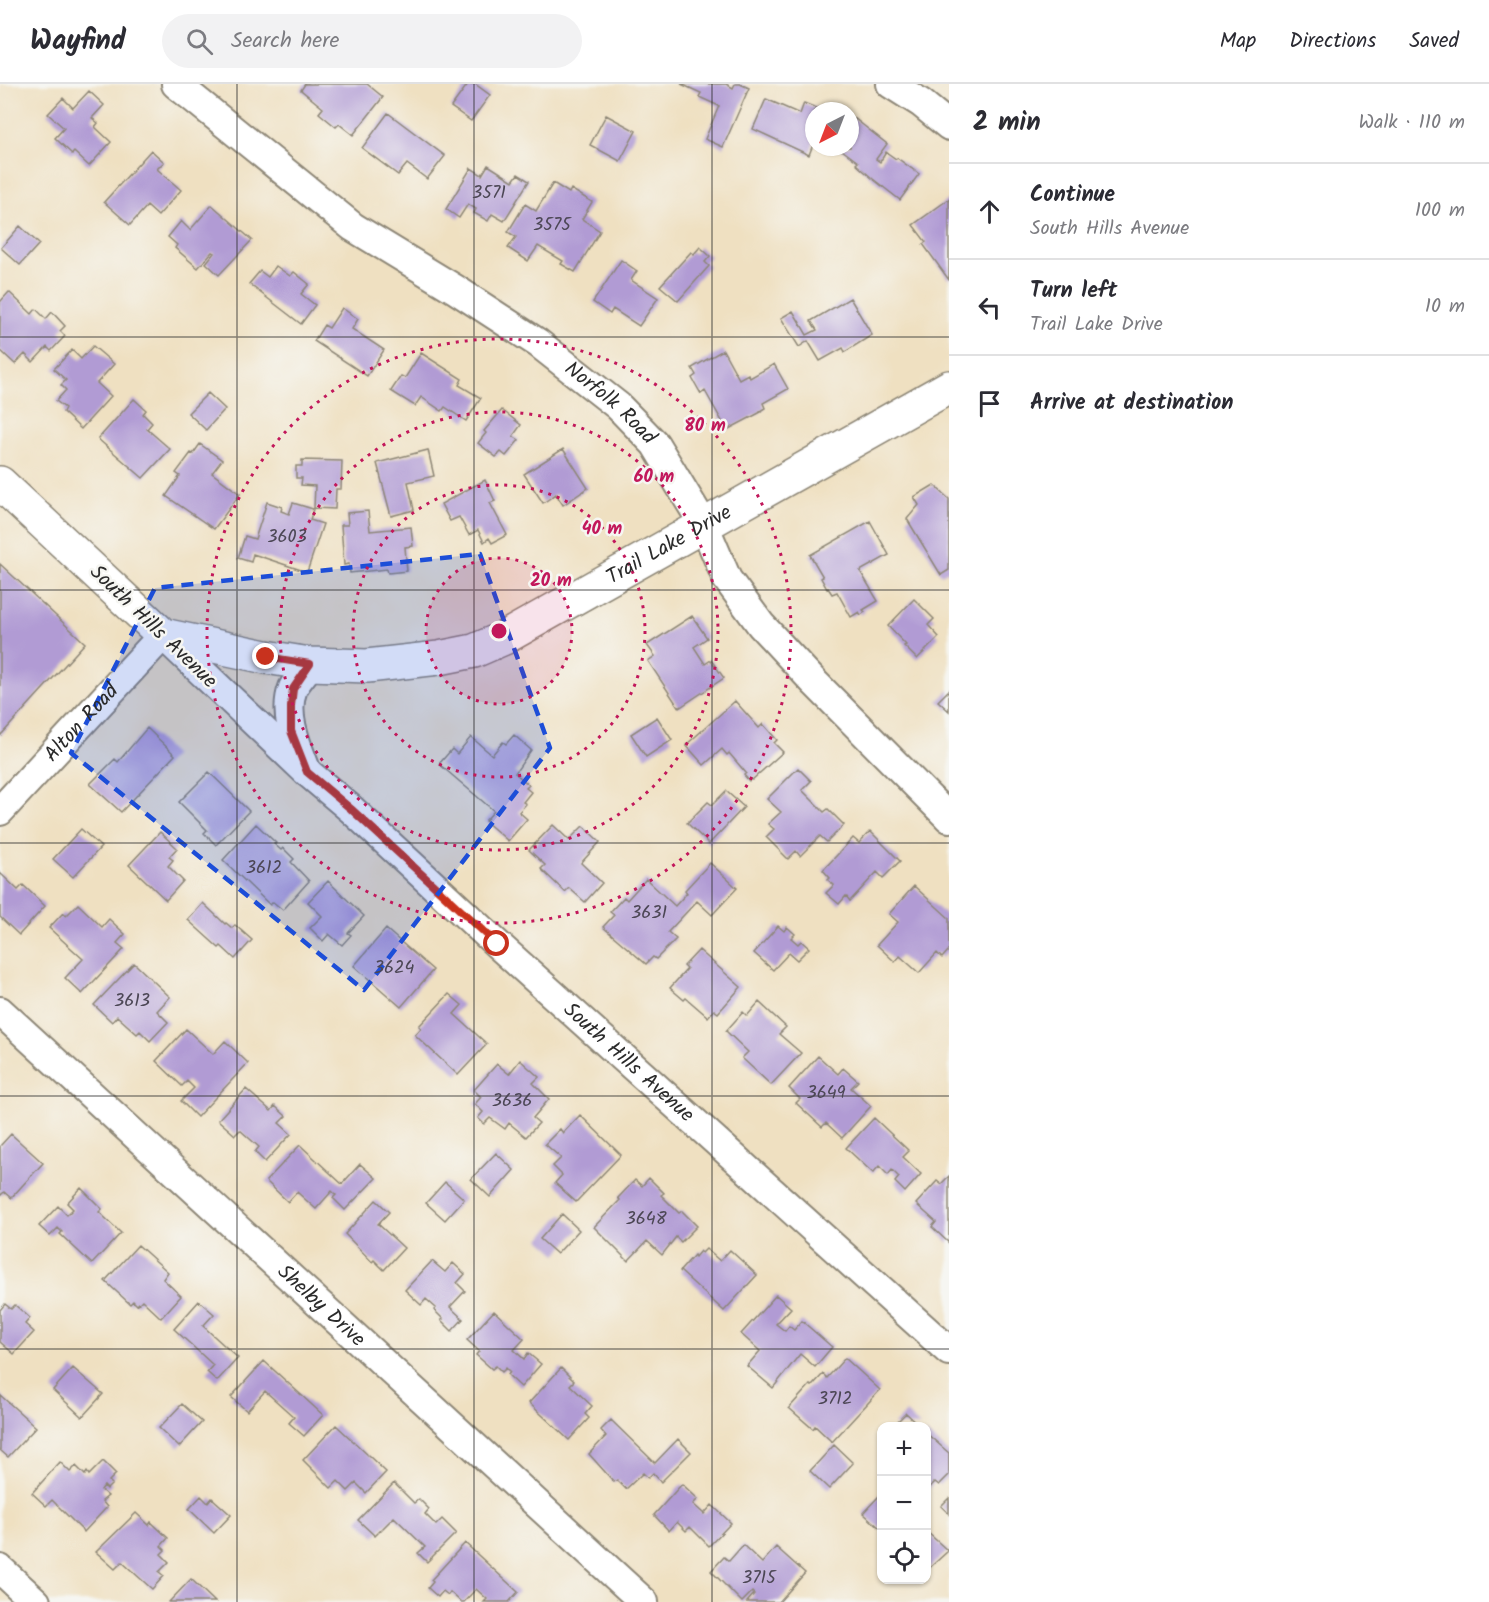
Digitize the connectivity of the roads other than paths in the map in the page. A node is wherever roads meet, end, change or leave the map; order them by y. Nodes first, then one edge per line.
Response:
1 (176, 84) edge
2 (891, 84) edge
3 (949, 126) edge
4 (949, 387) edge
5 (0, 483) edge
6 (704, 525) junction
7 (163, 635) junction
8 (310, 664) junction
9 (307, 772) junction
10 (0, 811) edge
11 (949, 818) edge
12 (0, 1011) edge
13 (949, 1351) edge
14 (0, 1569) edge
15 (36, 1602) edge
16 (644, 1602) edge

1 - 6 street, Norfolk Road
2 - 3 street
4 - 6 street, Trail Lake Drive
5 - 7 street, South Hills Avenue
6 - 8 street, Trail Lake Drive
6 - 11 street, Norfolk Road
7 - 8 street, Trail Lake Drive
7 - 9 street, South Hills Avenue
7 - 10 street, Alton Road
8 - 9 street, South Hills Avenue
9 - 13 street, South Hills Avenue
12 - 16 street, Shelby Drive
14 - 15 street

